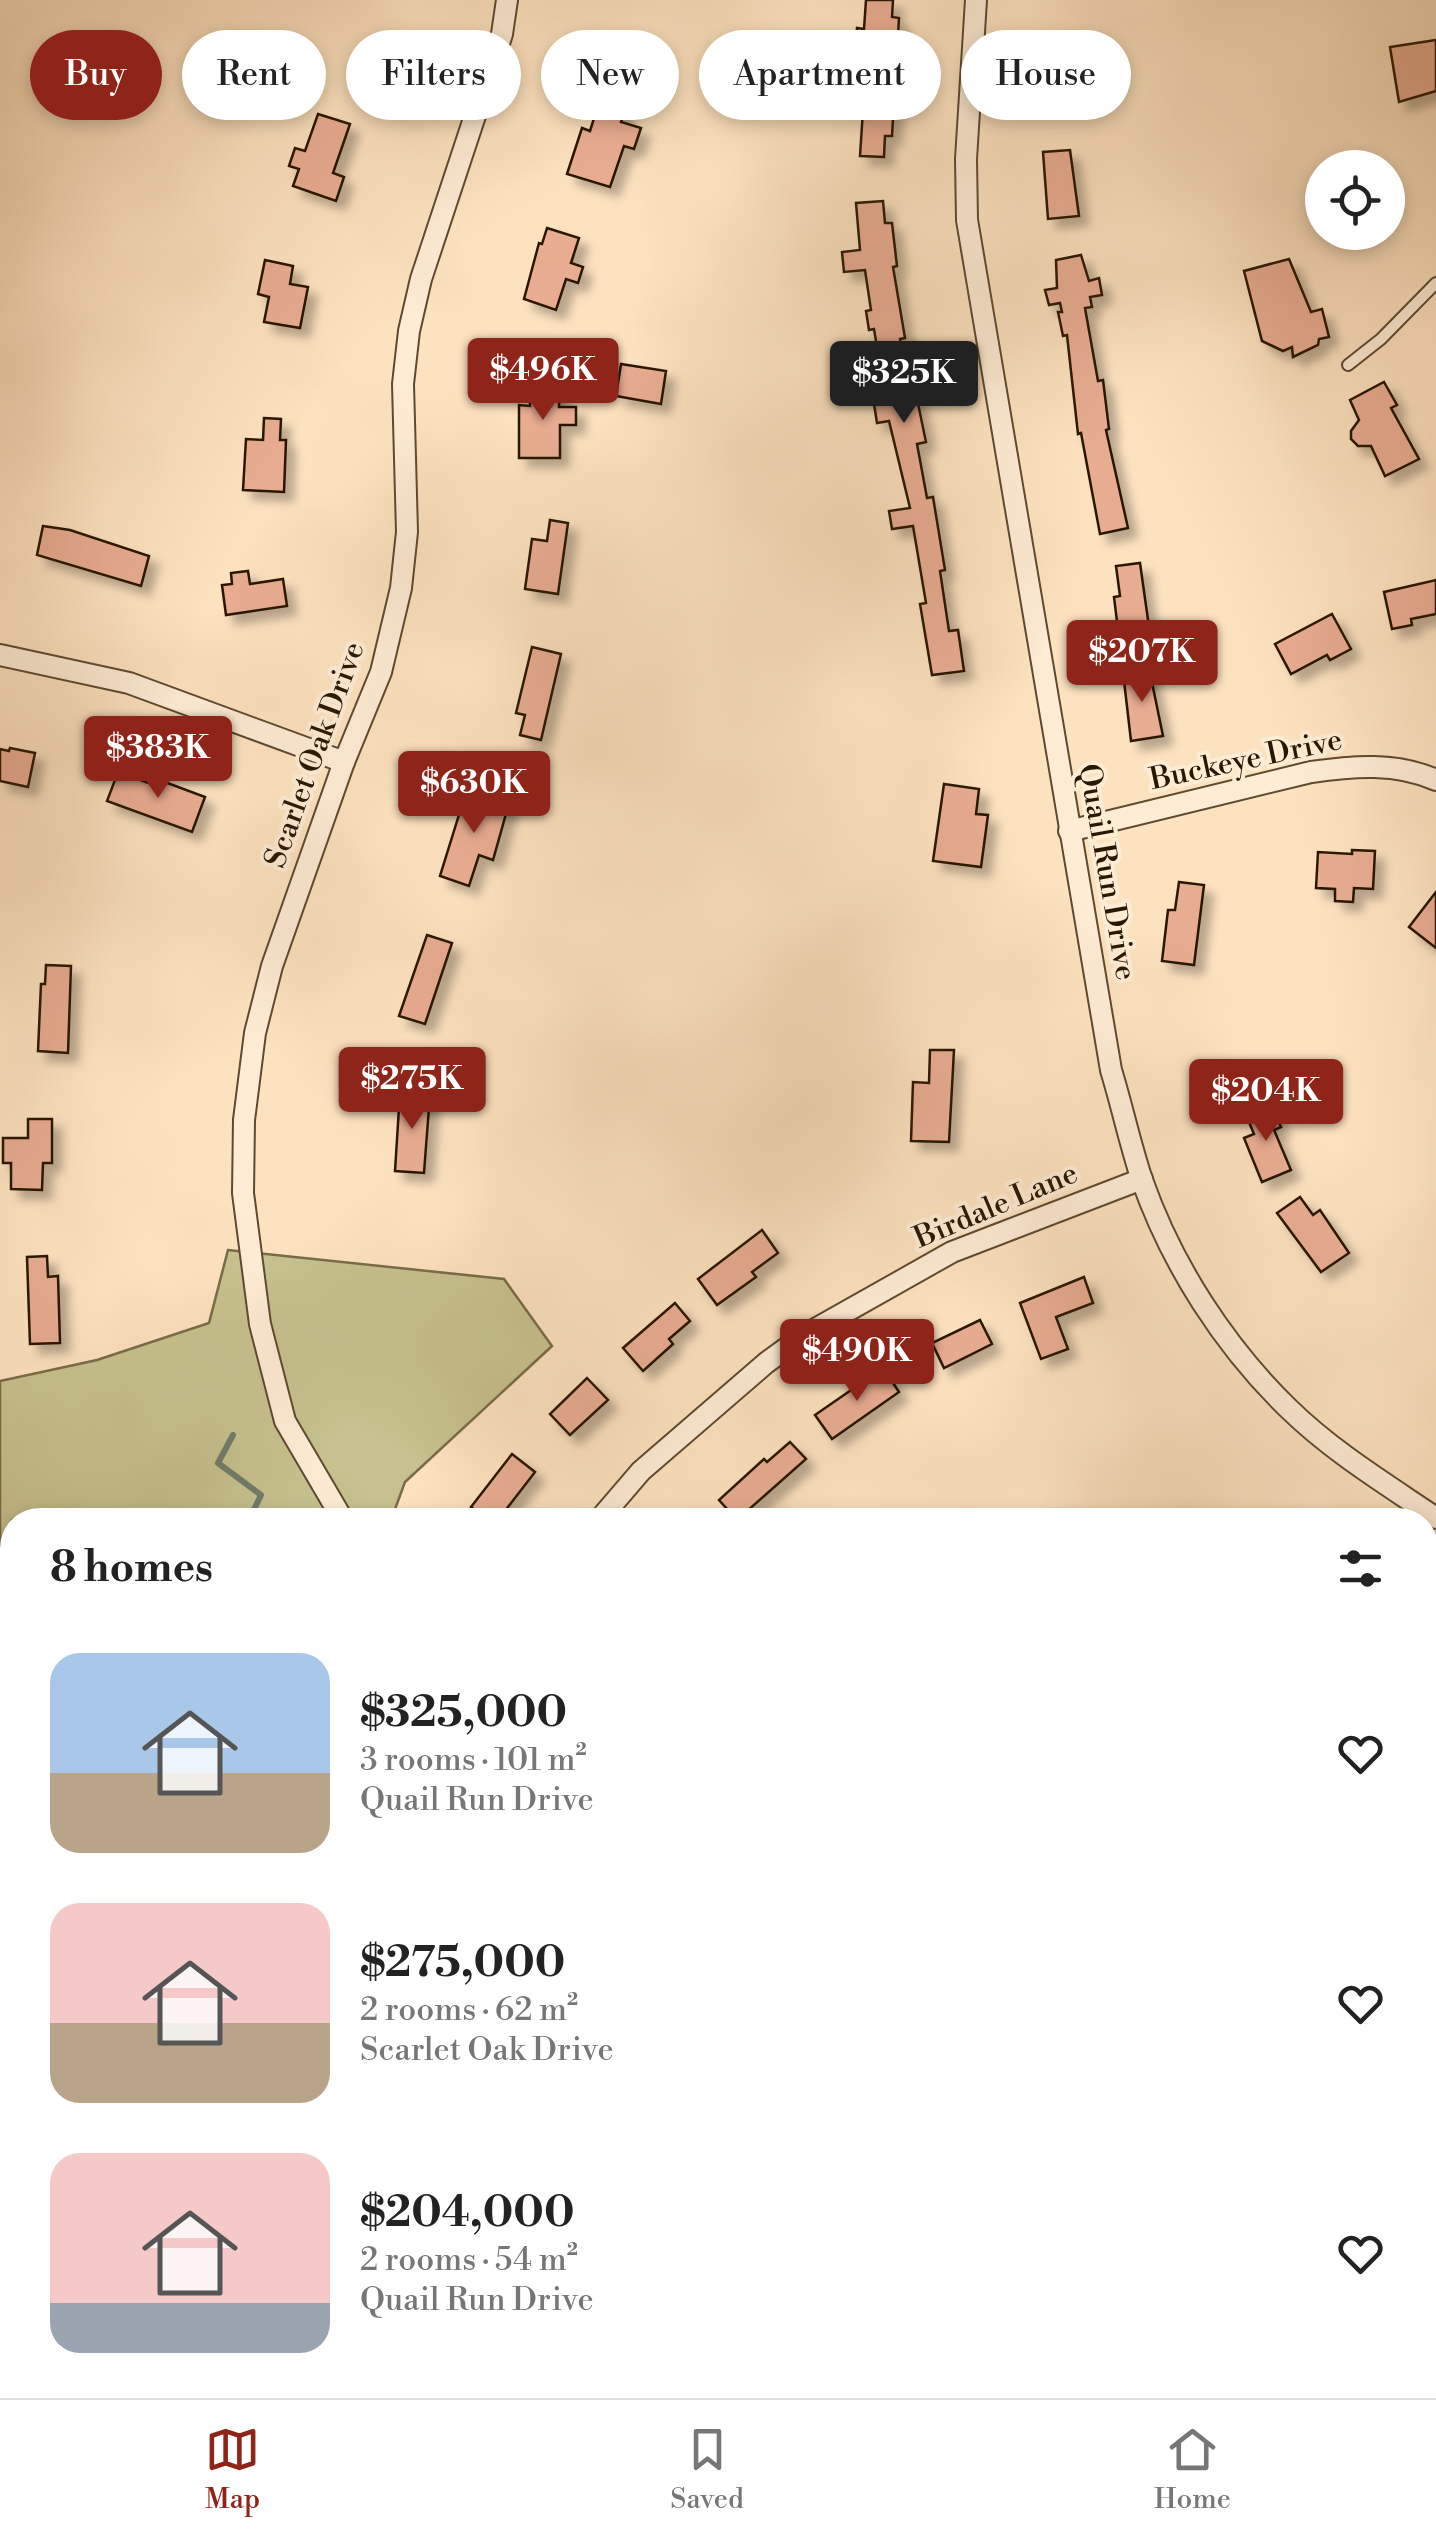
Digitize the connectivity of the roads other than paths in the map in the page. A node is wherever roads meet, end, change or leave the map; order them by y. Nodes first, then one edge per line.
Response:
1 (507, 0) edge
2 (976, 0) edge
3 (1436, 283) edge
4 (1348, 365) dead end
5 (0, 655) edge
6 (344, 762) junction
7 (1436, 780) edge
8 (1070, 830) junction
9 (1142, 1180) junction
10 (336, 1508) edge
11 (609, 1508) edge
12 (1422, 1508) edge

1 - 6 street, Scarlet Oak Drive
2 - 8 street, Quail Run Drive
3 - 4 lane
5 - 6 street
6 - 10 street, Scarlet Oak Drive
7 - 8 street, Buckeye Drive
8 - 9 street, Quail Run Drive
9 - 11 street, Birdale Lane
9 - 12 street, Quail Run Drive

